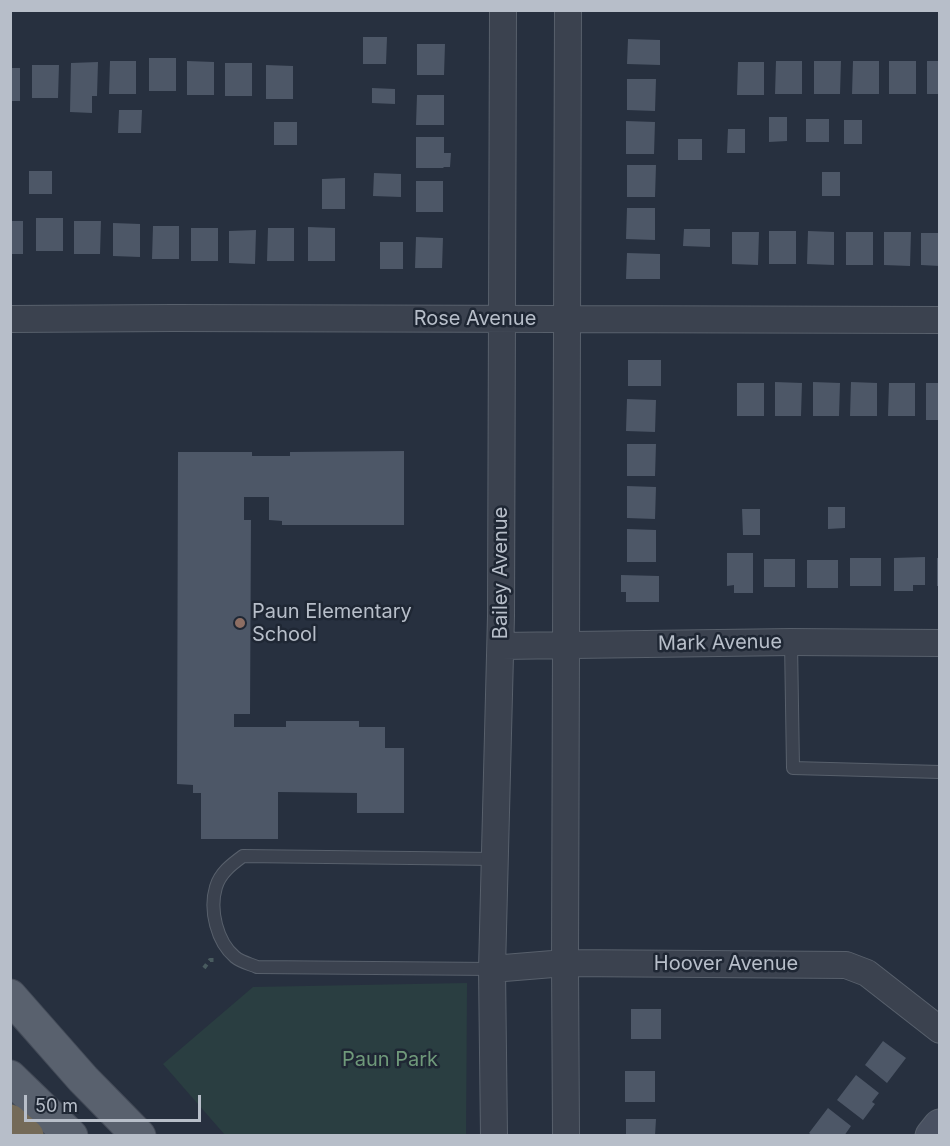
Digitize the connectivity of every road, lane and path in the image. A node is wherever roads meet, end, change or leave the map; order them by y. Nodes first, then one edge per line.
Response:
1 (504, 10) edge
2 (568, 10) edge
3 (10, 319) edge
4 (502, 319) junction
5 (566, 319) junction
6 (939, 320) edge
7 (790, 642) junction
8 (939, 643) edge
9 (567, 644) junction
10 (501, 646) junction
11 (939, 772) edge
12 (495, 859) junction
13 (565, 963) junction
14 (492, 969) junction
15 (10, 996) edge
16 (939, 1030) edge
17 (10, 1077) edge
18 (10, 1121) edge
19 (939, 1126) edge
20 (27, 1136) edge
21 (71, 1136) edge
22 (139, 1136) edge
23 (494, 1136) edge
24 (566, 1136) edge
25 (932, 1136) edge

1 - 4 street, Bailey Avenue
2 - 5 street
3 - 4 street, Rose Avenue
4 - 5 street, Rose Avenue
4 - 10 street, Bailey Avenue
5 - 6 street, Rose Avenue
5 - 9 street
7 - 8 street, Mark Avenue
7 - 9 street, Mark Avenue
7 - 11 lane
9 - 10 street, Mark Avenue
9 - 13 street
10 - 12 street, Bailey Avenue
12 - 14 street, Bailey Avenue
12 - 14 lane
13 - 14 street, Hoover Avenue
13 - 16 street, Hoover Avenue
13 - 24 street
14 - 23 street, Bailey Avenue
15 - 22 main road
17 - 21 main road
18 - 20 highway
19 - 25 street

